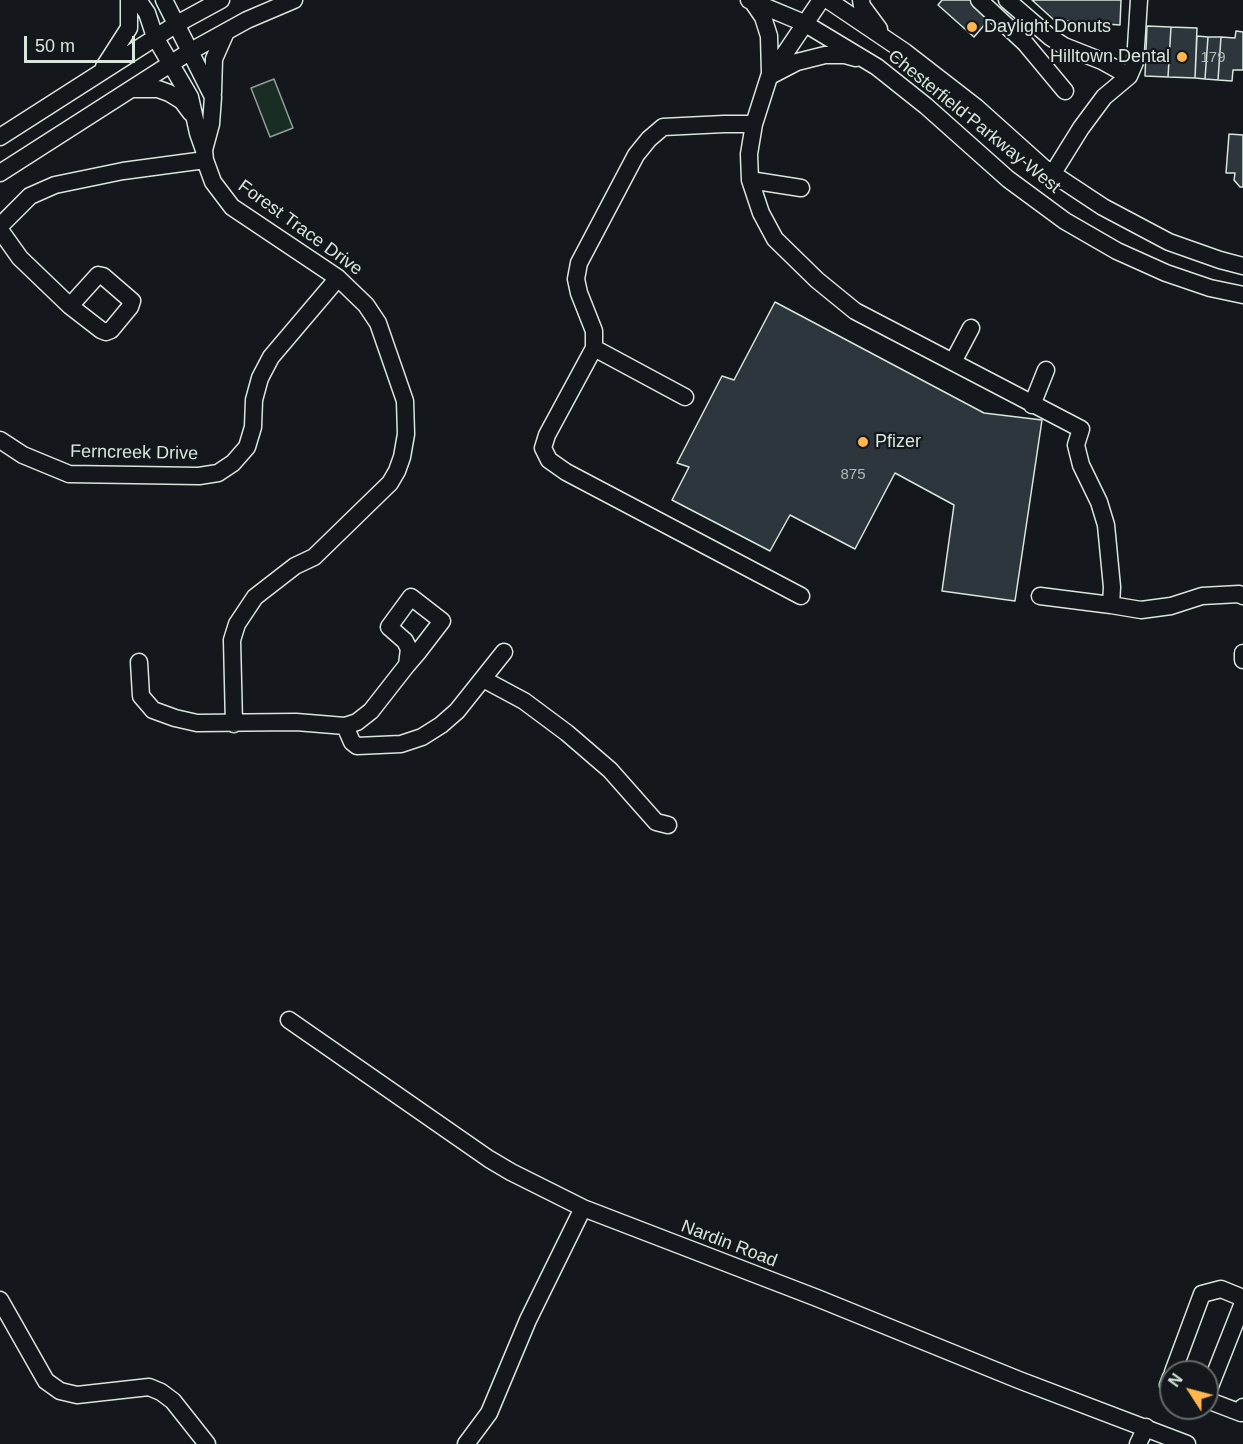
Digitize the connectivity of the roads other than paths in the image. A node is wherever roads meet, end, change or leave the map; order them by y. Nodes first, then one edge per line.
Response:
1 (129, 0) edge
2 (138, 0) edge
3 (164, 0) edge
4 (221, 0) edge
5 (294, 0) edge
6 (821, 0) edge
7 (828, 0) edge
8 (861, 0) edge
9 (979, 0) edge
10 (1007, 0) edge
11 (1139, 0) edge
12 (750, 1) edge
13 (804, 23) junction
14 (175, 25) junction
15 (226, 32) junction
16 (155, 37) junction
17 (887, 39) junction
18 (189, 52) junction
19 (866, 60) junction
20 (170, 64) junction
21 (101, 72) junction
22 (1129, 76) junction
23 (769, 77) junction
24 (132, 89) junction
25 (1065, 91) dead end
26 (213, 97) junction
27 (194, 116) junction
28 (754, 124) junction
29 (0, 137) edge
30 (204, 155) junction
31 (0, 173) edge
32 (1053, 173) junction
33 (750, 180) junction
34 (801, 188) dead end
35 (0, 226) edge
36 (0, 230) edge
37 (1243, 266) edge
38 (338, 278) junction
39 (1243, 295) edge
40 (70, 306) dead end
41 (971, 328) dead end
42 (594, 348) junction
43 (953, 362) junction
44 (1046, 370) dead end
45 (686, 397) dead end
46 (1032, 405) junction
47 (0, 440) edge
48 (801, 596) dead end
49 (1040, 596) dead end
50 (1243, 596) edge
51 (1111, 605) junction
52 (504, 652) dead end
53 (1243, 653) edge
54 (1243, 660) edge
55 (140, 662) dead end
56 (407, 665) dead end
57 (483, 678) junction
58 (234, 724) junction
59 (345, 726) junction
60 (668, 825) dead end
61 (289, 1020) dead end
62 (583, 1208) junction
63 (1243, 1298) edge
64 (0, 1300) edge
65 (1243, 1303) edge
66 (1177, 1360) edge
67 (1219, 1364) edge
68 (1219, 1405) edge
69 (1243, 1407) edge
70 (1146, 1427) junction
71 (207, 1444) edge
72 (466, 1444) edge
73 (1138, 1444) edge
74 (1188, 1444) edge

1 - 21 street
2 - 16 street, Forest Trace Drive
3 - 14 street
4 - 14 street
5 - 15 street
6 - 13 street
7 - 17 street, Chesterfield Parkway West
8 - 17 street
9 - 25 street
10 - 22 street
11 - 22 street
12 - 13 street, Chesterfield Parkway West
12 - 23 street
13 - 19 street, Chesterfield Parkway West
13 - 23 street
14 - 16 street
14 - 18 street
15 - 18 street
15 - 26 street
16 - 20 street, Forest Trace Drive
16 - 21 street
17 - 32 street, Chesterfield Parkway West
18 - 20 street
18 - 26 street
19 - 23 street
19 - 39 street, Chesterfield Parkway West
20 - 24 street
20 - 27 street, Forest Trace Drive
21 - 29 street
22 - 32 street
23 - 28 street
24 - 27 street
24 - 31 street
26 - 30 street
27 - 30 street, Forest Trace Drive
28 - 33 street
28 - 42 street
30 - 35 street
30 - 38 street, Forest Trace Drive
32 - 37 street, Chesterfield Parkway West
33 - 34 street
33 - 43 street
36 - 40 street
38 - 47 street, Ferncreek Drive
38 - 58 street, Forest Trace Drive
41 - 43 street
42 - 45 street
42 - 48 street
43 - 46 street
44 - 46 street
46 - 51 street
49 - 51 street
50 - 51 street
52 - 57 street
53 - 54 street
55 - 58 street
56 - 59 street
57 - 59 street
57 - 60 street
58 - 59 street
61 - 62 street, Nardin Road
62 - 70 street, Nardin Road
62 - 72 street
63 - 66 street
64 - 71 street
65 - 67 street
68 - 69 street
70 - 73 street
70 - 74 street, Nardin Road

